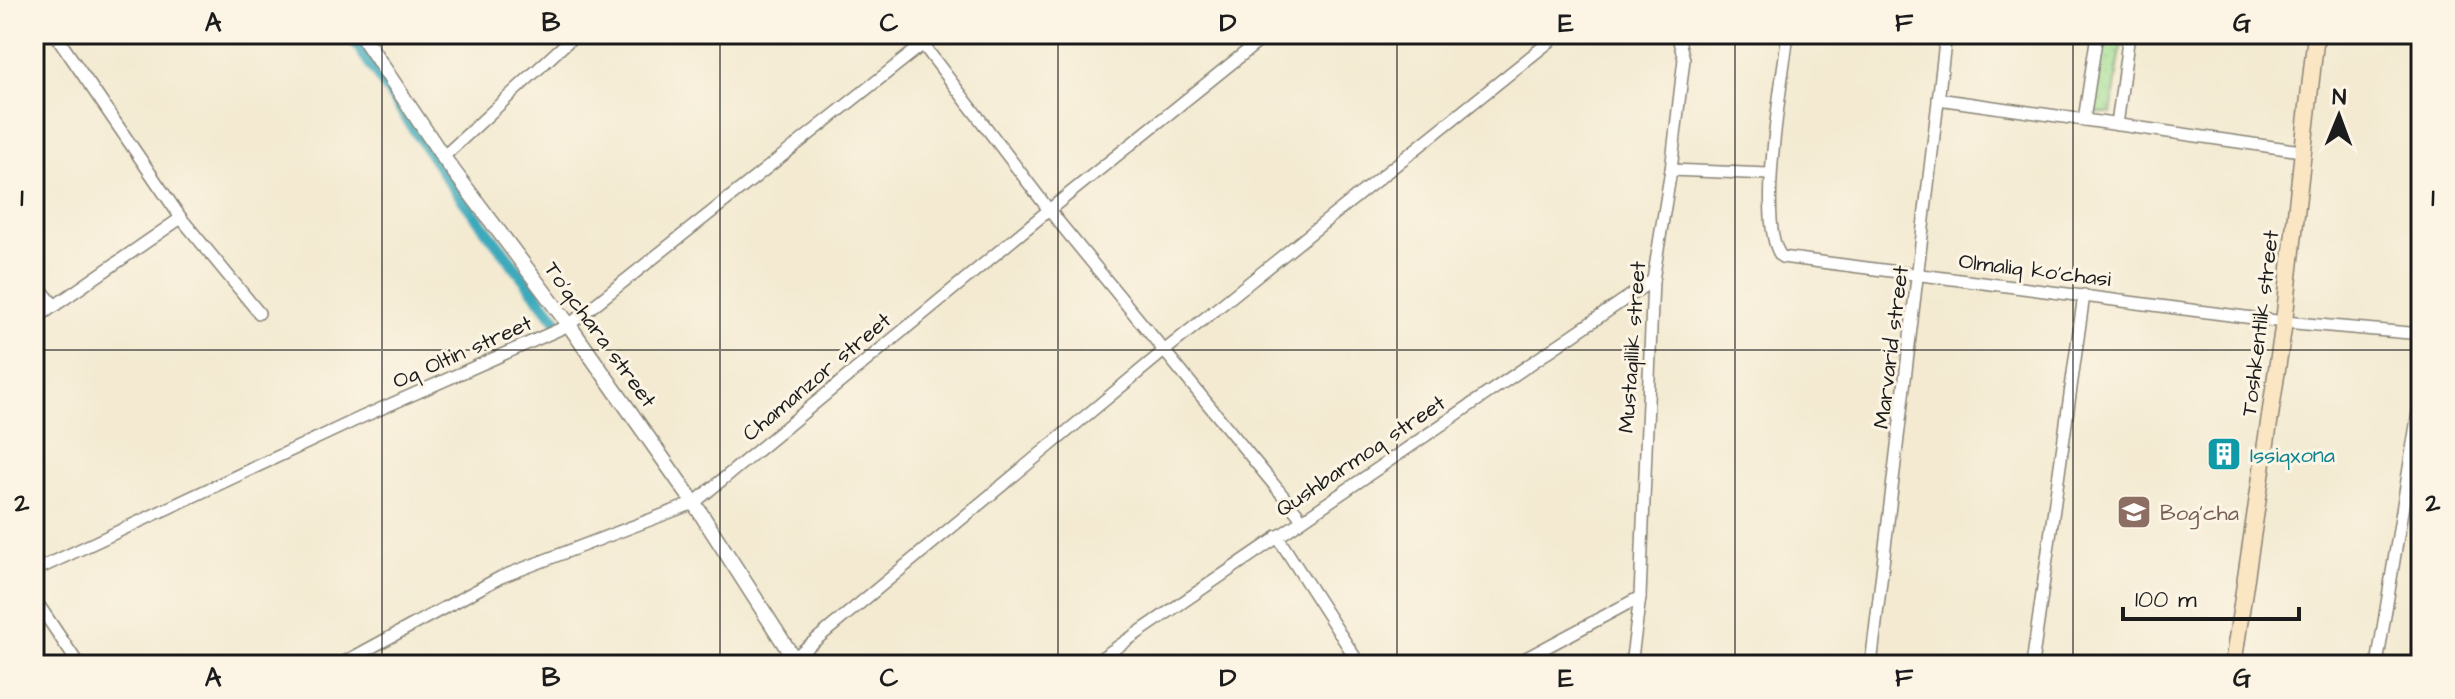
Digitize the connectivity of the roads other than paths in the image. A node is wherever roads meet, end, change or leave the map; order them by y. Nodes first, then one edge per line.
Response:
1 (55, 34) edge
2 (361, 34) edge
3 (576, 34) edge
4 (915, 34) edge
5 (936, 34) edge
6 (1268, 34) edge
7 (1559, 34) edge
8 (1677, 34) edge
9 (1788, 34) edge
10 (1946, 34) edge
11 (2097, 34) edge
12 (2129, 34) edge
13 (2316, 34) edge
14 (923, 44) junction
15 (1938, 99) junction
16 (2084, 120) junction
17 (2117, 125) junction
18 (2301, 151) junction
19 (443, 157) junction
20 (1671, 170) junction
21 (1769, 174) junction
22 (1049, 210) junction
23 (181, 218) junction
24 (1919, 275) junction
25 (1653, 280) junction
26 (34, 281) edge
27 (2084, 295) junction
28 (55, 306) junction
29 (259, 313) dead end
30 (34, 320) edge
31 (2284, 322) junction
32 (569, 325) junction
33 (2421, 334) edge
34 (1164, 351) junction
35 (2421, 394) edge
36 (694, 503) junction
37 (1302, 519) junction
38 (1277, 536) junction
39 (34, 571) edge
40 (1640, 597) junction
41 (34, 598) edge
42 (796, 661) edge
43 (79, 665) edge
44 (339, 665) edge
45 (779, 665) edge
46 (1091, 665) edge
47 (1360, 665) edge
48 (1513, 665) edge
49 (1631, 665) edge
50 (1871, 665) edge
51 (2032, 665) edge
52 (2233, 665) edge
53 (2377, 665) edge

1 - 23 street
2 - 19 street, To'qchara street
3 - 19 street
4 - 14 street
5 - 14 street, Oq Oltin street
6 - 22 street, Chamanzor street
7 - 34 street
8 - 20 street, Mustaqillik street
9 - 21 street
10 - 15 street, Marvarid street
11 - 16 street
12 - 17 street
13 - 18 main road, Toshkentlik street
14 - 22 street
14 - 32 street, Oq Oltin street
15 - 16 street
15 - 24 street, Marvarid street
16 - 17 street
17 - 18 street
18 - 31 main road, Toshkentlik street
19 - 32 street, To'qchara street
20 - 21 street
20 - 25 street, Mustaqillik street
21 - 24 street, Olmaliq ko'chasi
22 - 34 street
22 - 36 street, Chamanzor street
23 - 28 street
23 - 29 street
24 - 27 street, Olmaliq ko'chasi
24 - 50 street, Marvarid street
25 - 37 street, Qushbarmoq street
25 - 40 street, Mustaqillik street
26 - 28 street
27 - 31 street, Olmaliq ko'chasi
27 - 51 street
28 - 30 street
31 - 33 street, Olmaliq ko'chasi
31 - 52 main road, Toshkentlik street
32 - 36 street, To'qchara street
32 - 39 street, Oq Oltin street
34 - 37 street
34 - 42 street
35 - 53 street
36 - 42 street, To'qchara street
36 - 44 street, Chamanzor street
37 - 38 street, Qushbarmoq street
38 - 46 street, Qushbarmoq street
38 - 47 street
40 - 48 street
40 - 49 street, Mustaqillik street
41 - 43 street
42 - 45 street

